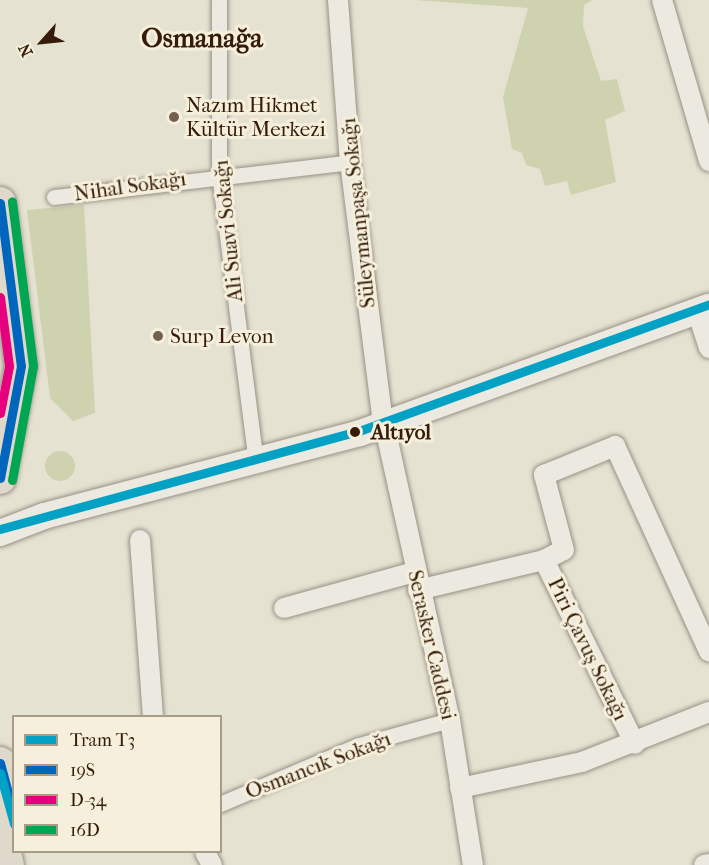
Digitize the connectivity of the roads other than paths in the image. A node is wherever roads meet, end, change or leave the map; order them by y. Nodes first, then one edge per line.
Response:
1 (219, 0) edge
2 (338, 0) edge
3 (662, 0) edge
4 (709, 161) edge
5 (350, 162) junction
6 (219, 174) junction
7 (54, 197) dead end
8 (0, 202) edge
9 (703, 309) edge
10 (709, 348) edge
11 (21, 366) junction
12 (0, 420) edge
13 (384, 425) junction
14 (256, 461) junction
15 (0, 478) edge
16 (0, 534) edge
17 (140, 540) dead end
18 (544, 560) junction
19 (416, 581) junction
20 (284, 608) dead end
21 (709, 651) edge
22 (709, 712) edge
23 (153, 715) edge
24 (450, 720) junction
25 (635, 744) junction
26 (0, 763) edge
27 (460, 788) junction
28 (222, 803) edge
29 (12, 809) edge
30 (0, 831) edge
31 (709, 864) edge
32 (8, 865) edge
33 (473, 865) edge
34 (704, 865) edge

1 - 6 street, Ali Suavi Sokağı
2 - 5 street, Süleymanpaşa Sokağı
3 - 4 street
5 - 6 street, Nihal Sokağı
5 - 13 street, Süleymanpaşa Sokağı
6 - 7 street, Nihal Sokağı
6 - 14 street, Ali Suavi Sokağı
8 - 11 main road
9 - 10 street
9 - 13 street
11 - 12 main road
11 - 15 main road
13 - 14 street
13 - 19 street, Serasker Caddesi
14 - 16 street
17 - 23 street
18 - 19 street
18 - 21 street, Piri Çavuş Sokağı
18 - 25 street, Piri Çavuş Sokağı
19 - 20 street
19 - 24 street, Serasker Caddesi
22 - 25 street
24 - 27 street, Serasker Caddesi
24 - 28 street, Osmancık Sokağı
25 - 27 street
26 - 29 main road
27 - 33 street, Serasker Caddesi
30 - 32 main road
31 - 34 street

